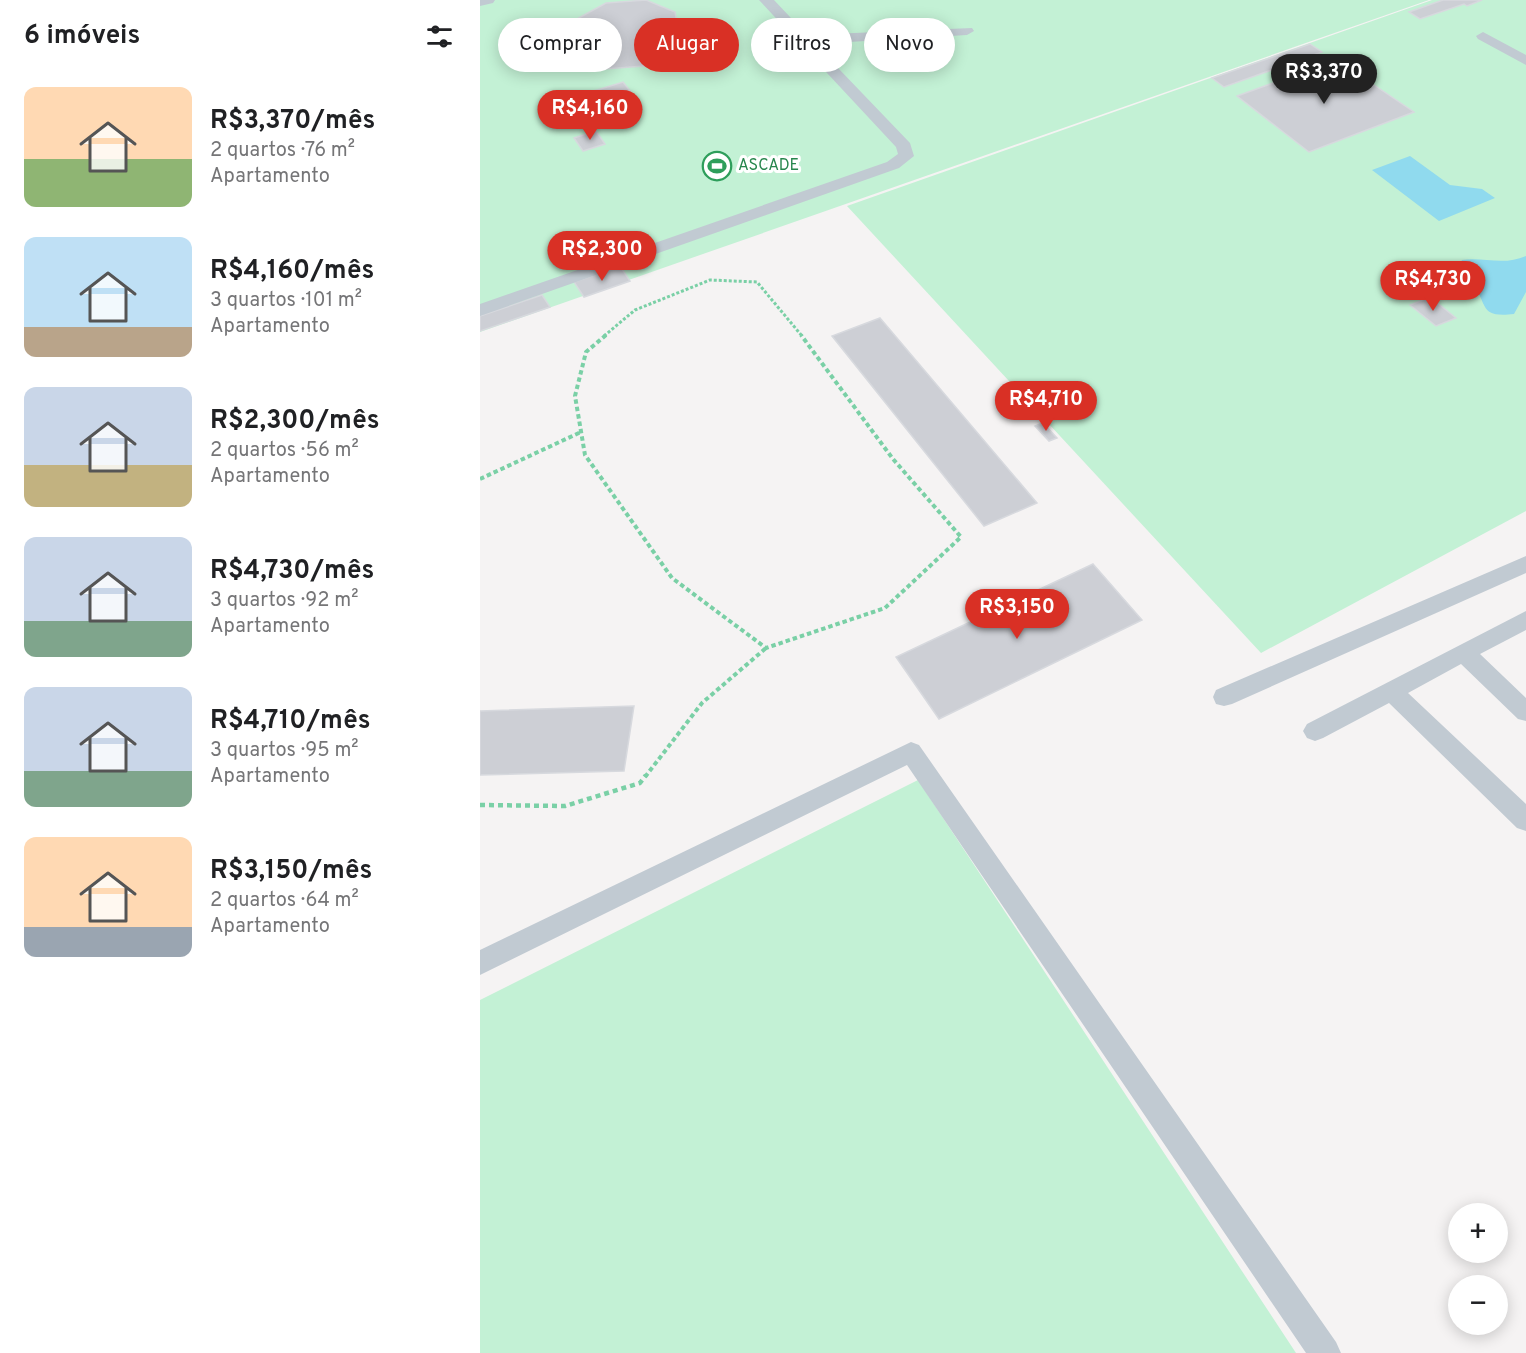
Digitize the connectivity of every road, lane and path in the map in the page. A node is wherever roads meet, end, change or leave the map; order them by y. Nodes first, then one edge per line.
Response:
1 (488, 0) edge
2 (766, 0) edge
3 (480, 2) edge
4 (782, 18) edge
5 (967, 31) dead end
6 (1483, 36) dead end
7 (852, 37) edge
8 (1526, 61) edge
9 (833, 72) edge
10 (480, 310) edge
11 (581, 432) junction
12 (480, 479) edge
13 (1526, 564) edge
14 (1526, 620) edge
15 (766, 648) junction
16 (1464, 653) junction
17 (1391, 691) junction
18 (1224, 698) dead end
19 (1526, 712) edge
20 (1315, 731) dead end
21 (480, 805) edge
22 (1526, 820) edge
23 (480, 963) edge
24 (1325, 1353) edge

1 - 3 lane
2 - 4 lane
5 - 7 lane
6 - 8 lane
9 - 10 lane
11 - 12 path
11 - 15 path
11 - 15 path
13 - 18 lane
14 - 16 lane
15 - 21 path
16 - 17 lane
16 - 19 lane
17 - 20 lane
17 - 22 lane
23 - 24 lane

